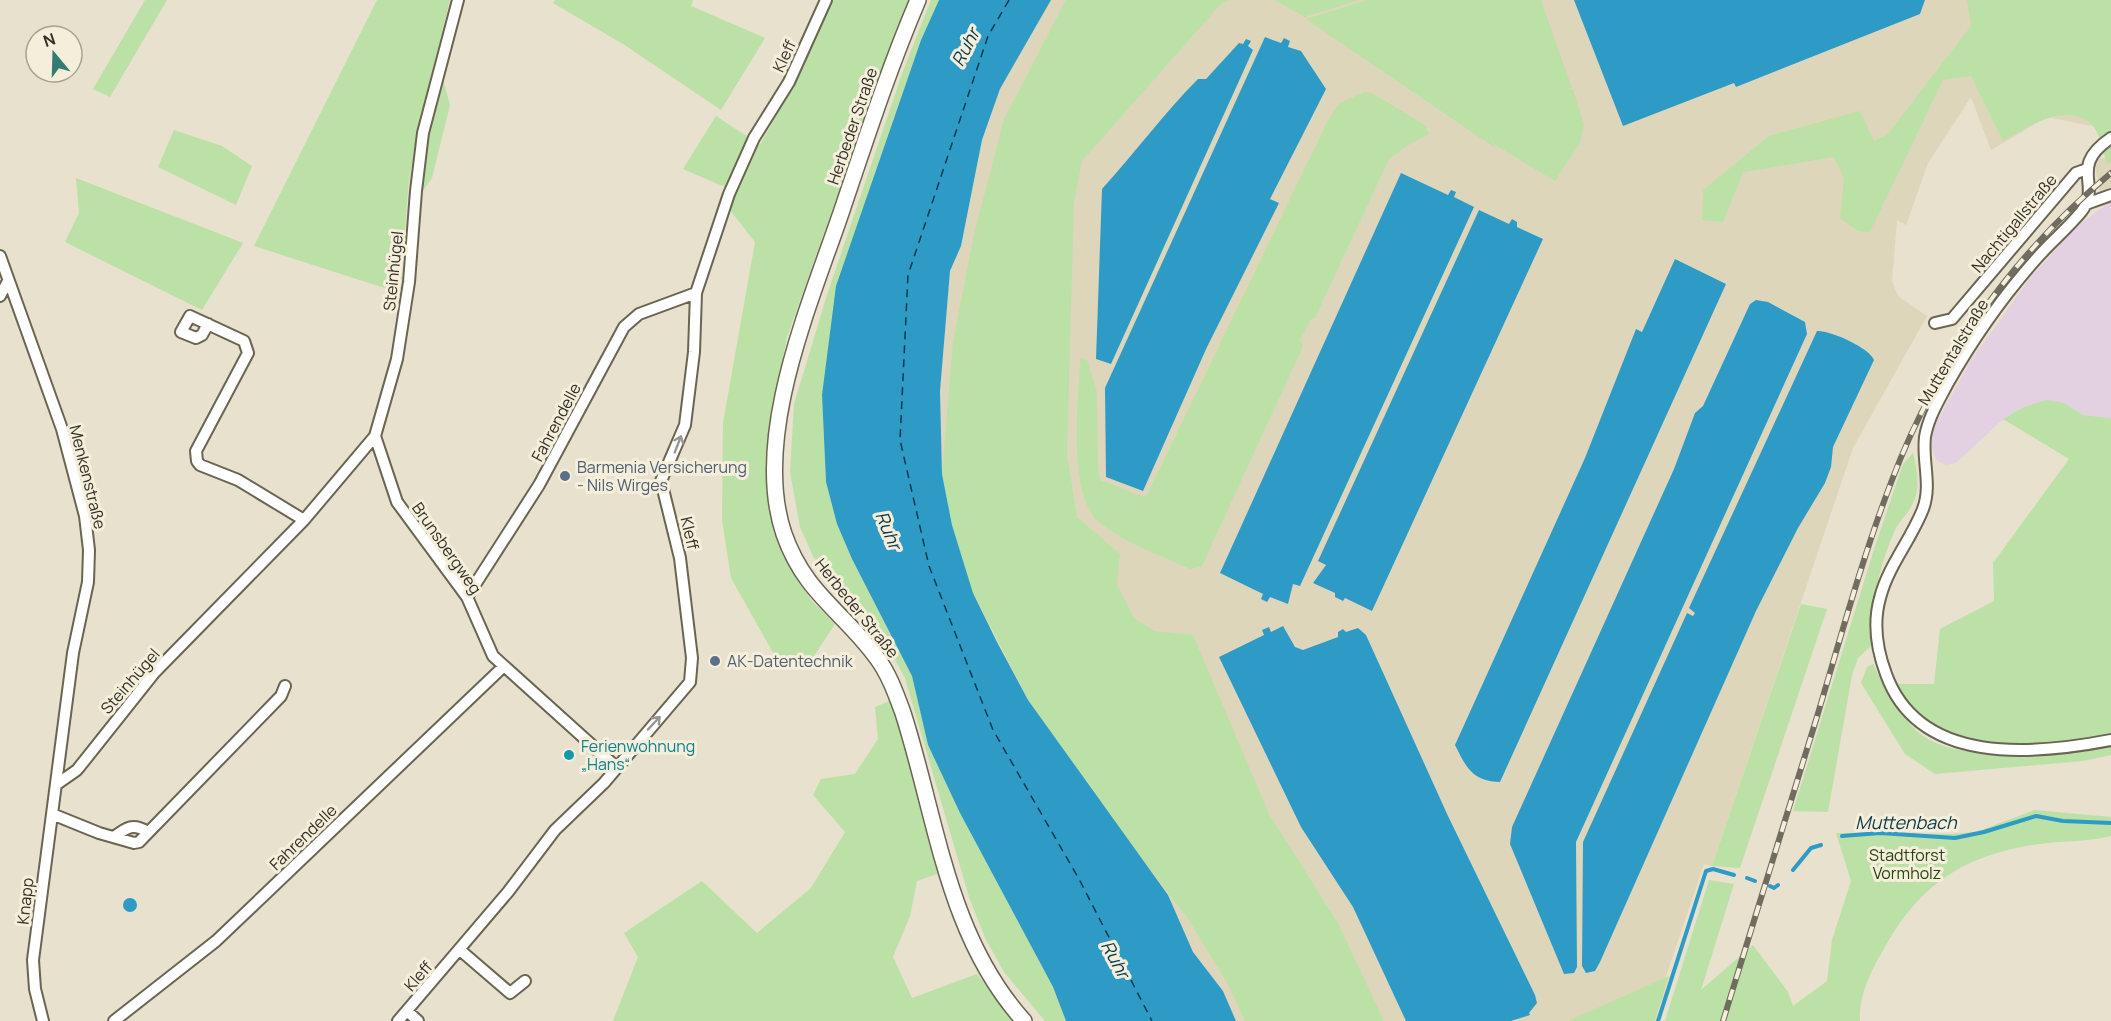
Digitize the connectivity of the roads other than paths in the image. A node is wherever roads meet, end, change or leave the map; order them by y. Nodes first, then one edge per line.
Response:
1 (458, 0) edge
2 (826, 0) edge
3 (918, 0) edge
4 (2111, 138) edge
5 (2087, 169) junction
6 (2111, 195) edge
7 (2086, 204) junction
8 (0, 256) edge
9 (8, 281) junction
10 (696, 293) junction
11 (0, 296) edge
12 (1935, 323) dead end
13 (208, 324) dead end
14 (375, 436) junction
15 (304, 520) junction
16 (467, 597) junction
17 (504, 666) junction
18 (285, 686) dead end
19 (2111, 740) edge
20 (615, 766) junction
21 (57, 784) junction
22 (52, 814) junction
23 (148, 832) junction
24 (114, 837) junction
25 (460, 950) junction
26 (525, 981) dead end
27 (407, 1011) junction
28 (43, 1021) edge
29 (114, 1021) edge
30 (399, 1021) edge
31 (418, 1021) edge
32 (1024, 1021) edge

1 - 14 street, Steinhügel
2 - 10 street, Kleff
3 - 32 main road, Herbeder Straße
4 - 5 street, Nachtigallstraße
5 - 7 street
5 - 12 street, Nachtigallstraße
6 - 7 street, Muttentalstraße
7 - 19 street, Muttentalstraße
8 - 9 street, Menkenstraße
9 - 11 street
9 - 21 street, Menkenstraße
10 - 16 street, Fahrendelle
20 -> 10 street, Kleff
13 - 15 street
14 - 15 street, Steinhügel
14 - 16 street, Brunsbergweg
15 - 21 street, Steinhügel
16 - 17 street, Brunsbergweg
17 - 20 street, Brunsbergweg
17 - 29 street, Fahrendelle
18 - 23 street
20 - 25 street, Kleff
21 - 22 street, Knapp
22 - 24 street
22 - 28 street, Knapp
23 - 24 street
23 - 24 street
25 - 26 street
25 - 27 street, Kleff
27 - 30 street, Kleff
27 - 31 street

